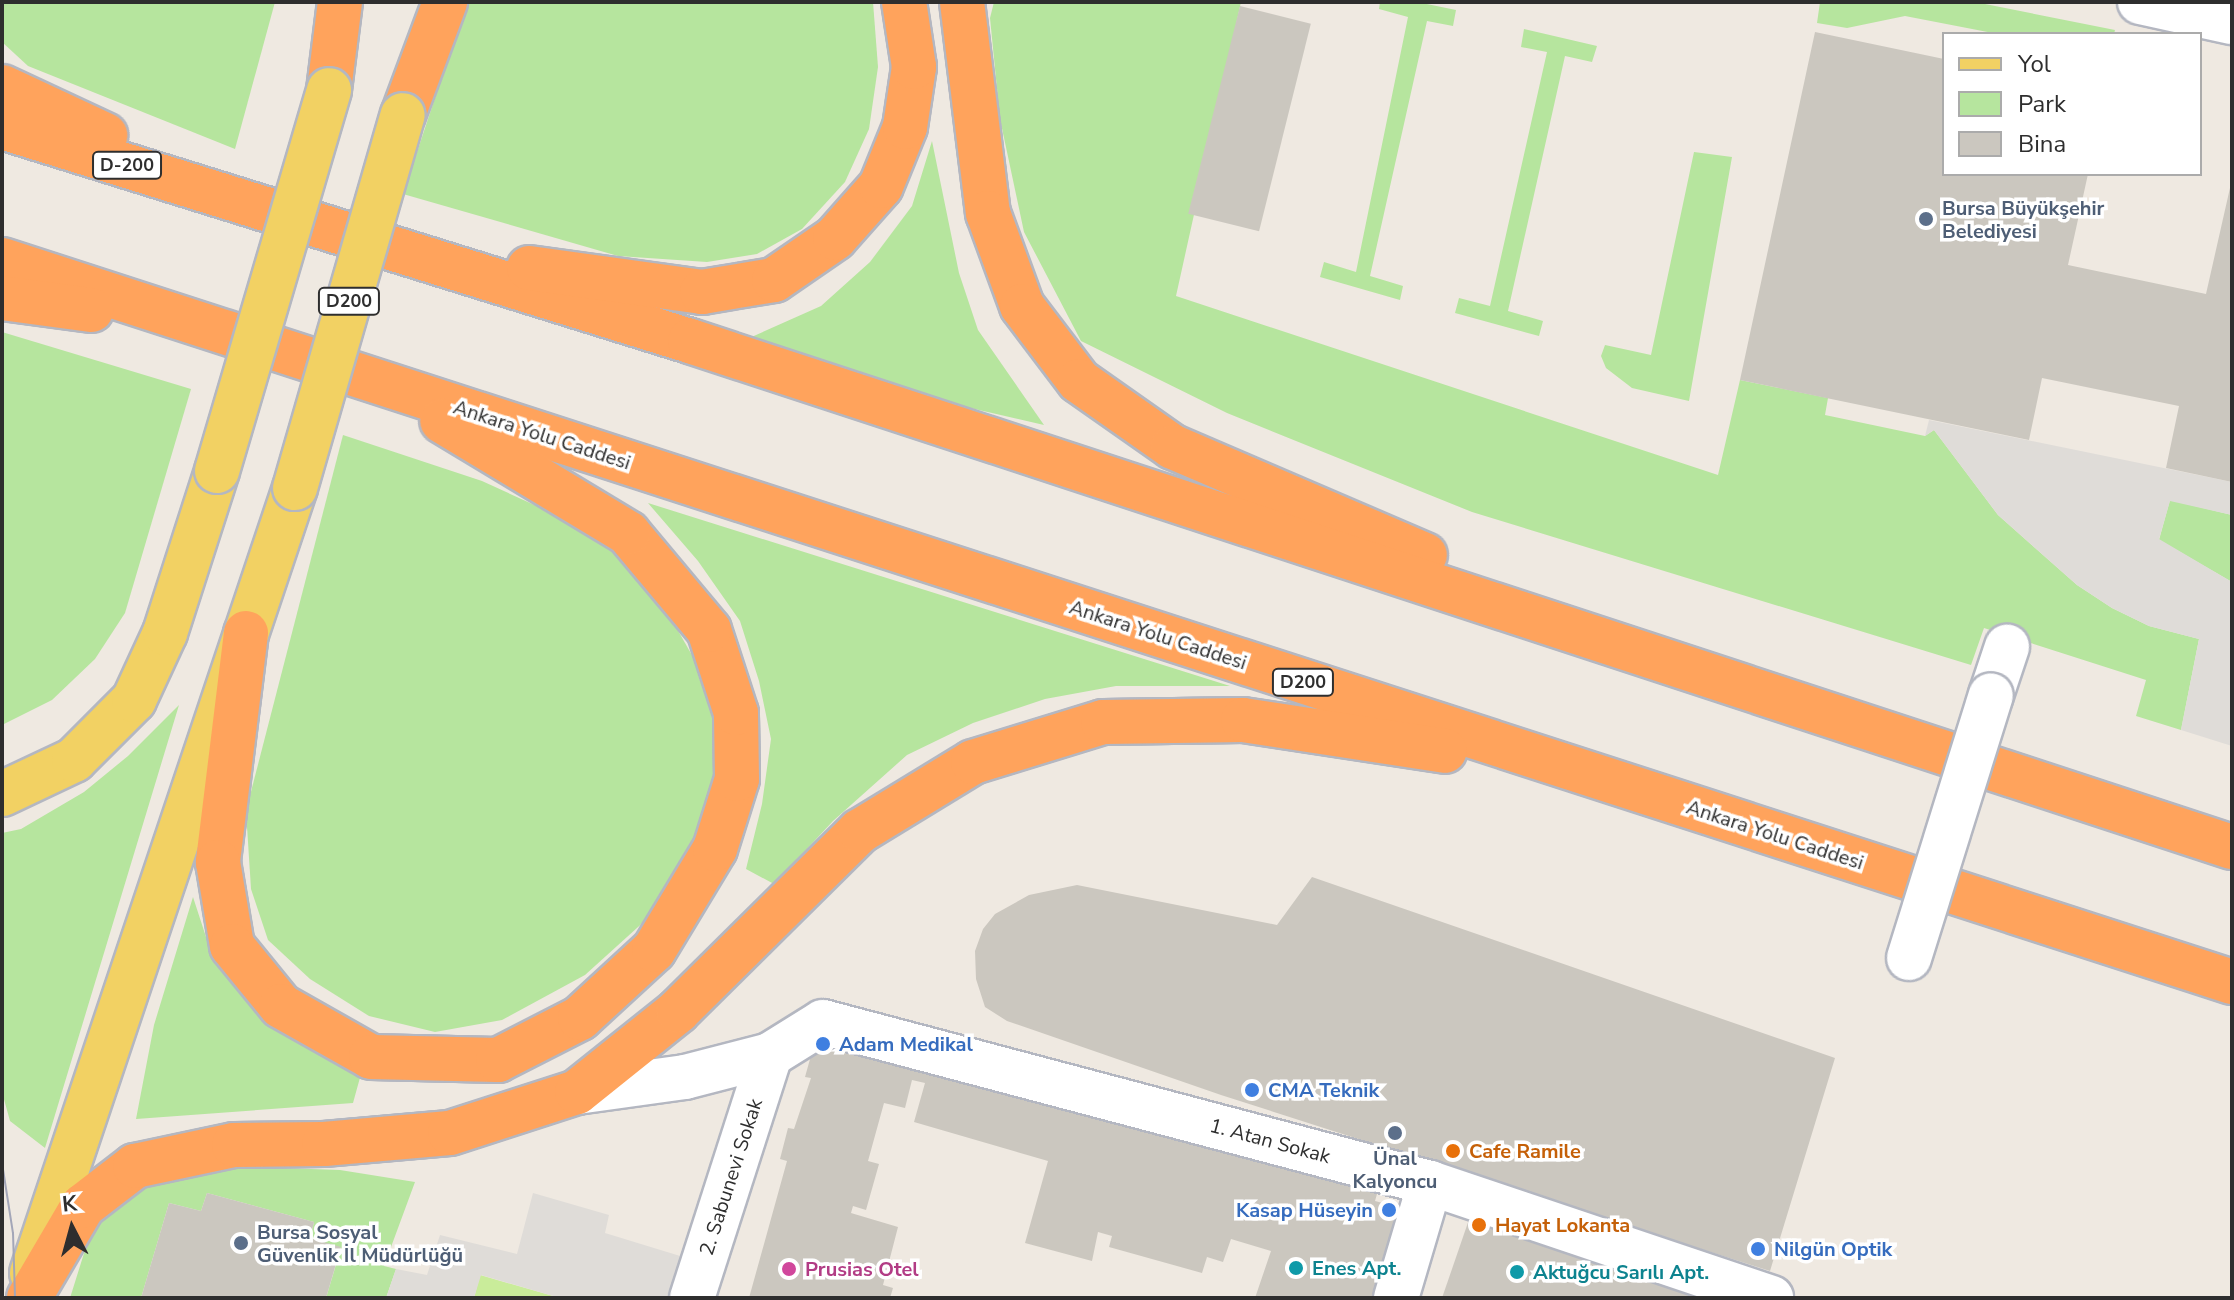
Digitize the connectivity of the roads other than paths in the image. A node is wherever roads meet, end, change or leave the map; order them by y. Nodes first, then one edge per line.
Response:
1 (340, 2) edge
2 (355, 2) edge
3 (435, 2) edge
4 (445, 2) edge
5 (904, 2) edge
6 (2140, 2) edge
7 (964, 5) edge
8 (2232, 22) edge
9 (2, 87) edge
10 (329, 90) junction
11 (403, 115) junction
12 (2, 127) edge
13 (252, 204) junction
14 (408, 251) junction
15 (2, 260) edge
16 (2, 298) edge
17 (222, 329) junction
18 (375, 381) junction
19 (246, 633) junction
20 (2007, 647) dead end
21 (1692, 669) junction
22 (1574, 770) junction
23 (2, 794) edge
24 (2232, 847) edge
25 (1909, 958) dead end
26 (2232, 982) edge
27 (770, 1055) junction
28 (577, 1092) junction
29 (1430, 1183) junction
30 (26, 1298) edge
31 (692, 1298) edge
32 (1396, 1298) edge
33 (1771, 1298) edge

1 - 10 highway
2 - 10 main road
3 - 11 main road, D200
4 - 11 highway
5 - 14 highway
6 - 8 street
7 - 21 highway
9 - 13 highway
10 - 23 main road, bridge
11 - 19 main road, D200, bridge
12 - 13 highway, D-200
13 - 14 highway
14 - 21 highway
15 - 17 highway
16 - 17 highway
17 - 18 highway, Ankara Yolu Caddesi / D200
18 - 19 highway
18 - 22 highway, Ankara Yolu Caddesi / D200
19 - 30 main road
20 - 25 street, bridge
21 - 24 highway
22 - 26 highway, Ankara Yolu Caddesi / D200
22 - 28 highway
27 - 28 street, 1. Atan Sokak
27 - 29 street, 1. Atan Sokak
27 - 31 street, 2. Sabunevi Sokak
28 - 30 highway
29 - 32 street
29 - 33 street, 1. Atan Sokak

